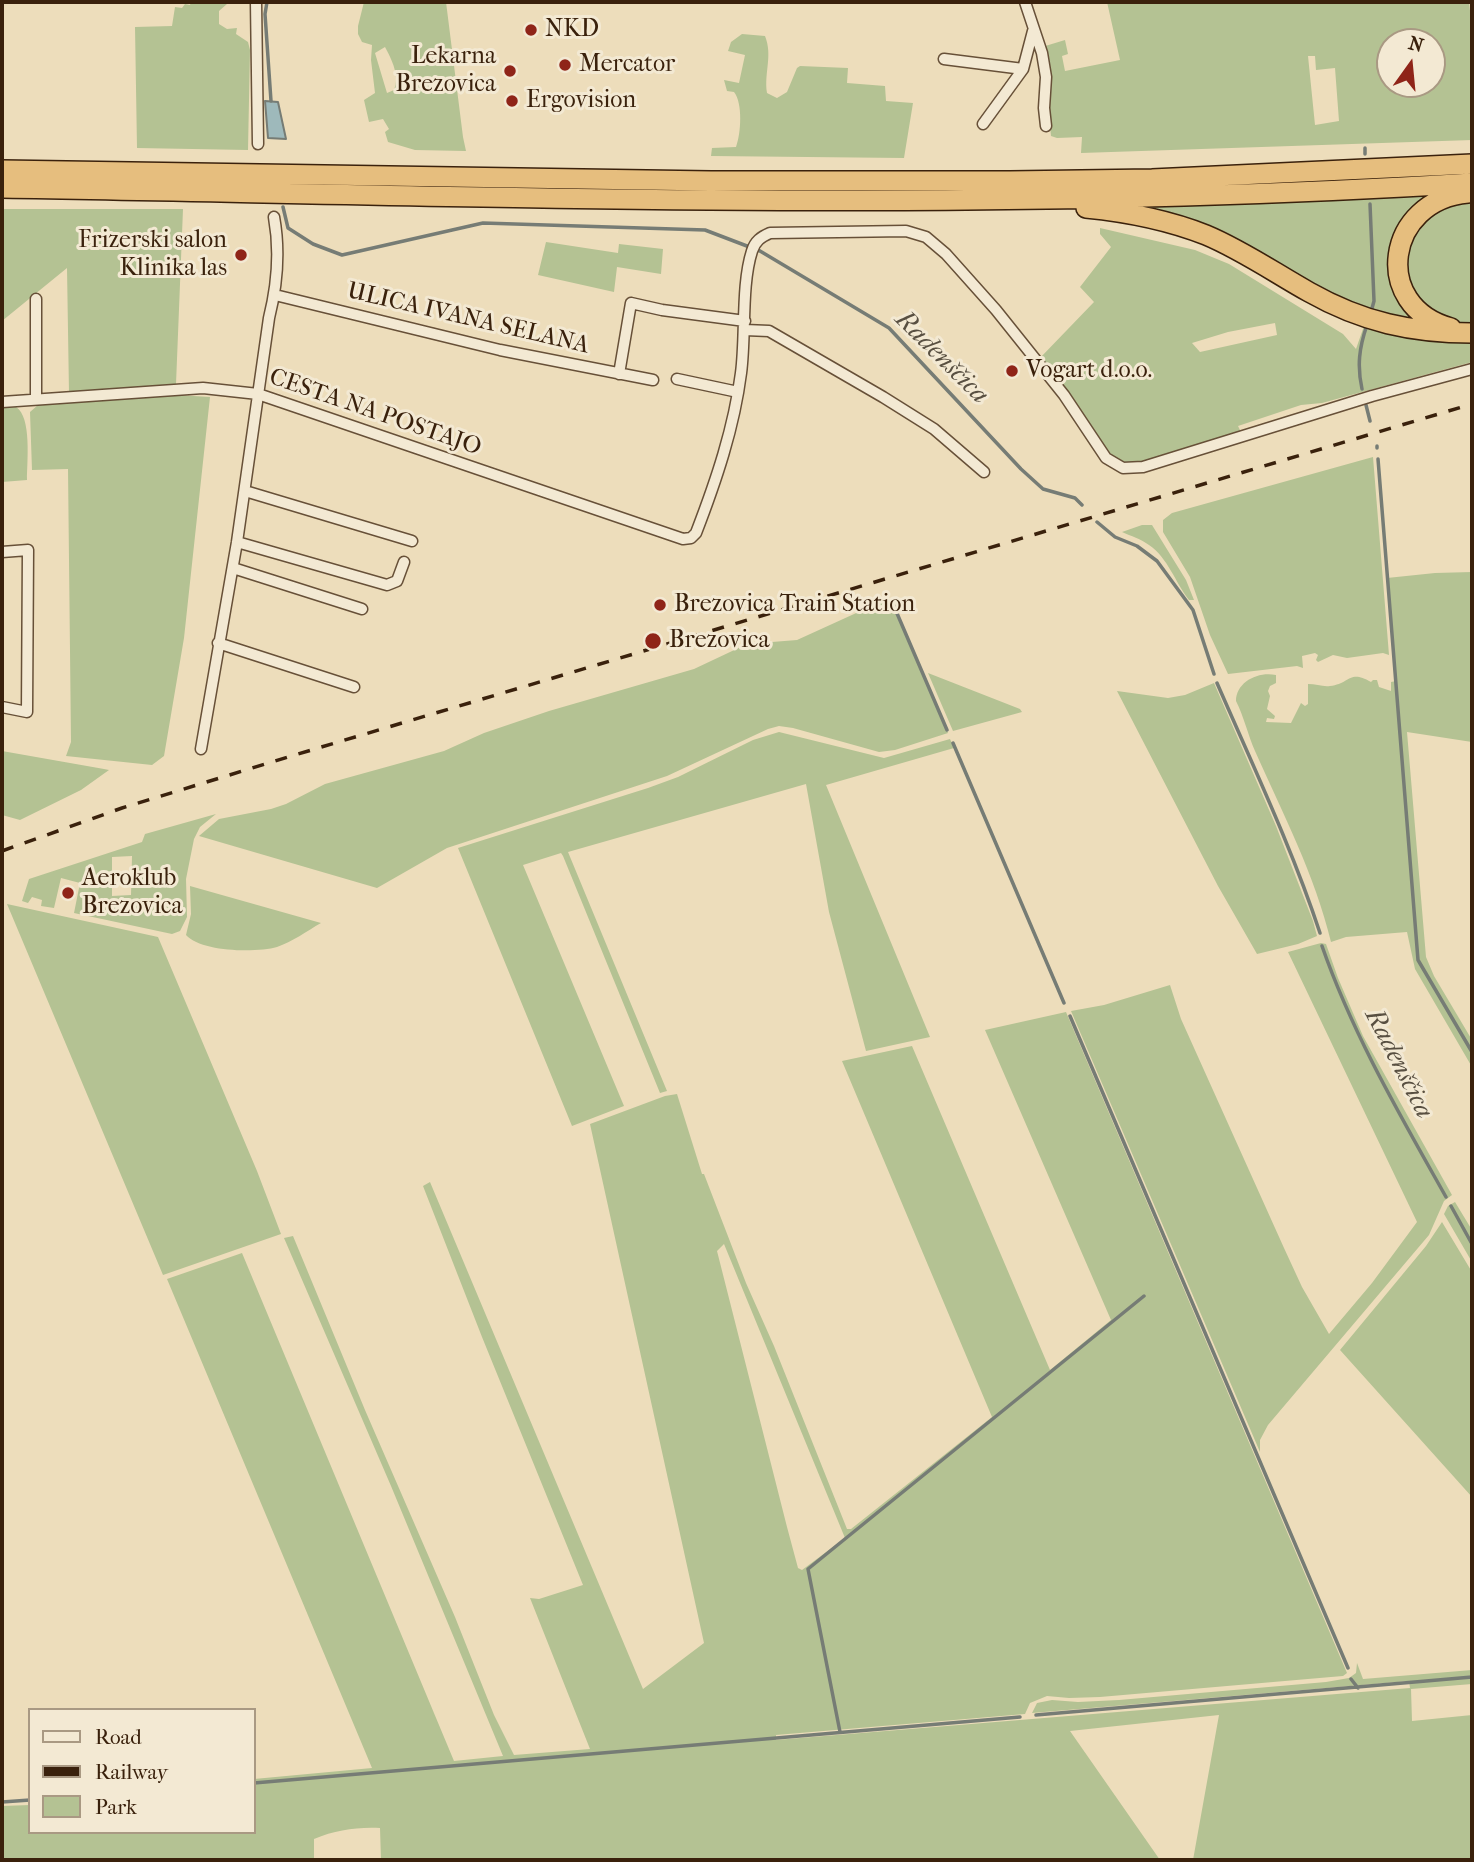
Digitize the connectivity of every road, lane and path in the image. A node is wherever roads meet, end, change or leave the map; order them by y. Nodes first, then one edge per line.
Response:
1 (256, 2) edge
2 (1025, 2) edge
3 (1033, 31) junction
4 (944, 59) dead end
5 (1023, 69) junction
6 (983, 124) dead end
7 (1046, 126) dead end
8 (258, 144) dead end
9 (1472, 164) edge
10 (2, 170) edge
11 (1472, 183) edge
12 (2, 188) edge
13 (1472, 193) edge
14 (1013, 200) junction
15 (274, 217) dead end
16 (275, 295) junction
17 (36, 299) dead end
18 (745, 325) junction
19 (1472, 332) edge
20 (1472, 369) edge
21 (619, 374) junction
22 (677, 379) dead end
23 (653, 380) dead end
24 (738, 392) junction
25 (258, 394) junction
26 (36, 399) junction
27 (2, 402) edge
28 (984, 472) dead end
29 (245, 491) junction
30 (412, 541) dead end
31 (237, 542) junction
32 (2, 552) edge
33 (404, 562) dead end
34 (233, 568) junction
35 (362, 609) dead end
36 (218, 643) junction
37 (354, 687) dead end
38 (2, 707) edge
39 (201, 749) dead end

1 - 8 street
2 - 3 street
3 - 5 street
3 - 7 street
4 - 5 street
5 - 6 street
9 - 10 highway
11 - 14 highway
12 - 14 highway
13 - 19 highway
14 - 19 highway
15 - 16 street
16 - 21 street, ULICA IVANA SELANA
16 - 25 street
17 - 26 street
18 - 20 street
18 - 21 street
18 - 24 street
18 - 28 street
21 - 23 street, ULICA IVANA SELANA
22 - 24 street
24 - 25 street, CESTA NA POSTAJO
25 - 26 street, CESTA NA POSTAJO
25 - 29 street
26 - 27 street, CESTA NA POSTAJO
29 - 30 street
29 - 31 street
31 - 33 street
31 - 34 street
32 - 38 street
34 - 35 street
34 - 36 street
36 - 37 street
36 - 39 street

